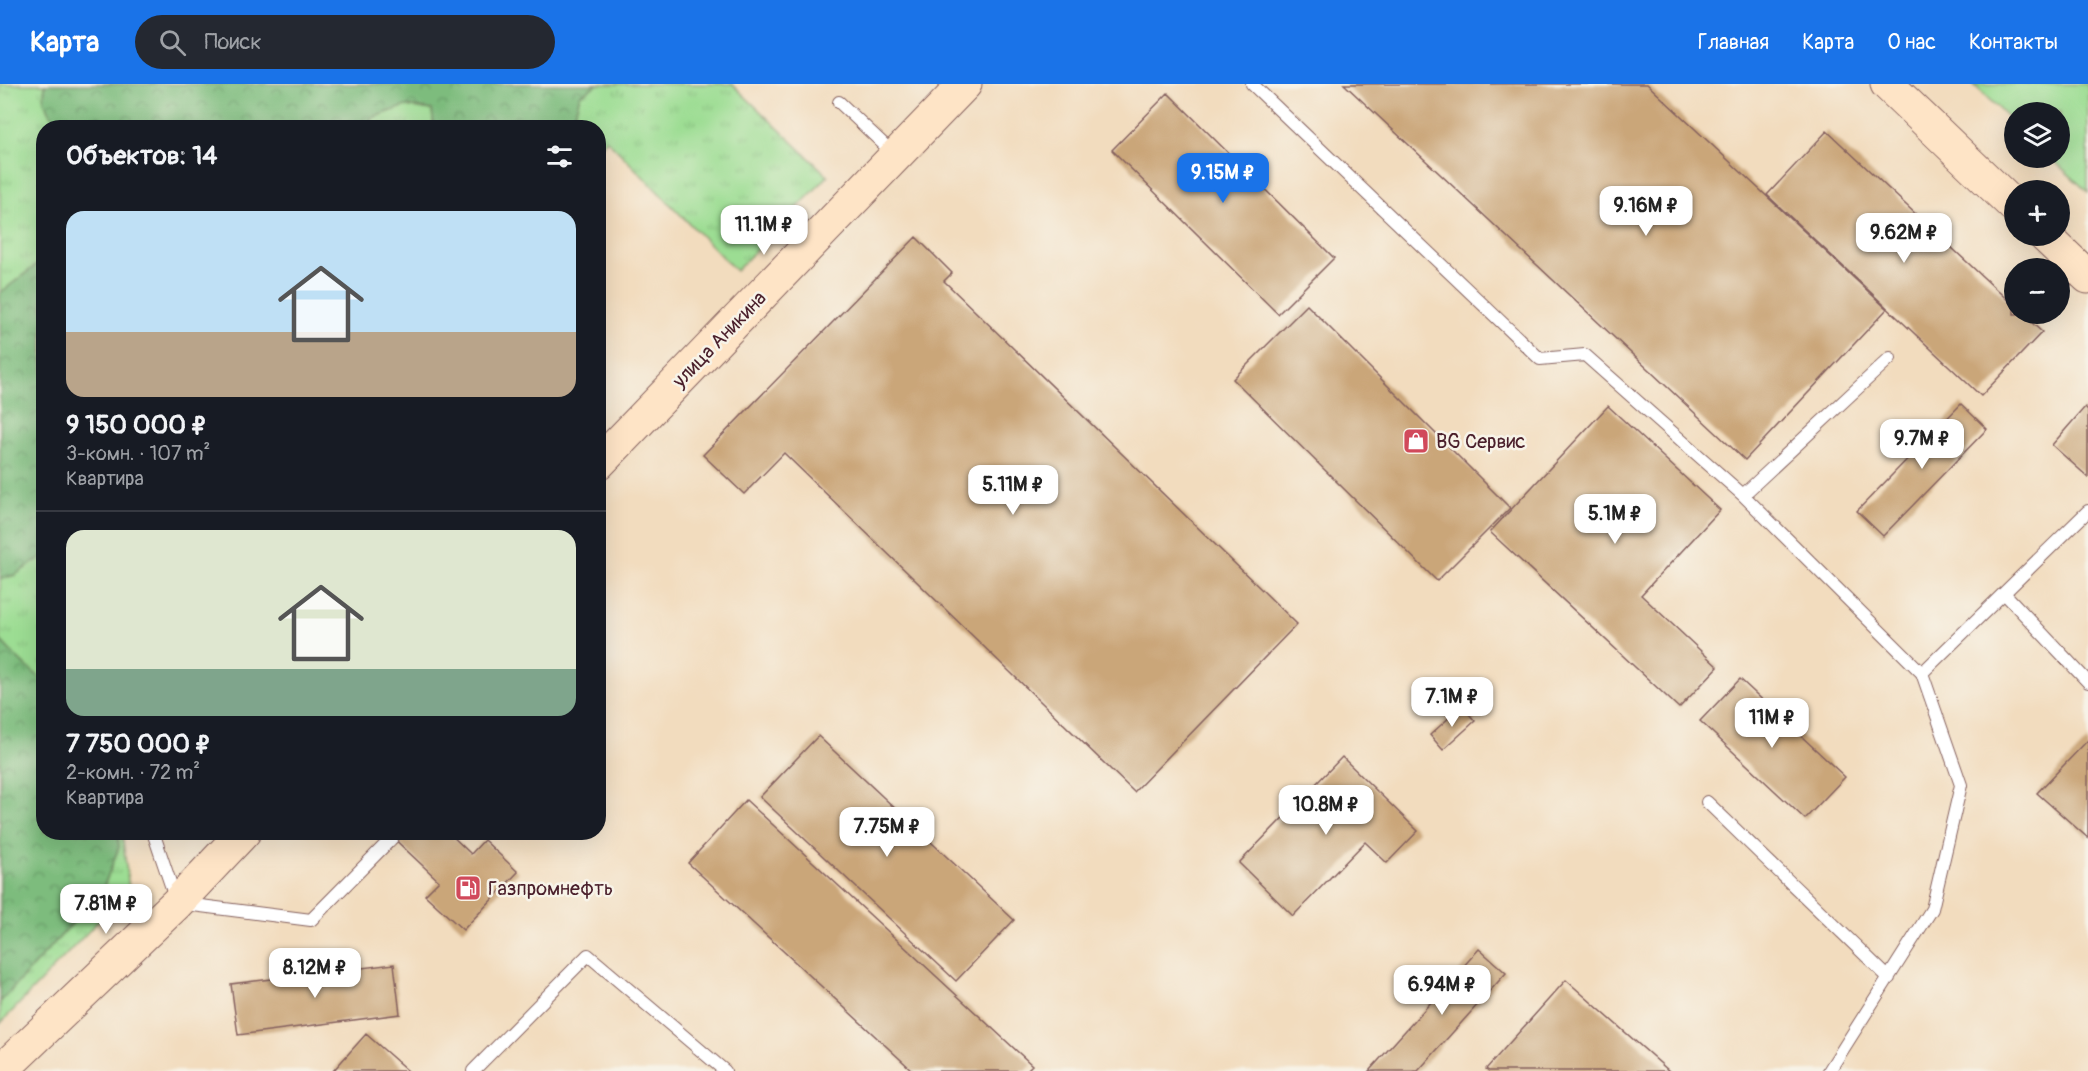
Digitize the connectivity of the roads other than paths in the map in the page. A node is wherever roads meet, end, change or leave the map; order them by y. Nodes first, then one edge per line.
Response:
1 (965, 84) edge
2 (1252, 84) edge
3 (1887, 84) edge
4 (838, 102) dead end
5 (896, 156) junction
6 (2004, 196) edge
7 (2057, 246) edge
8 (2085, 269) edge
9 (1890, 358) dead end
10 (606, 456) edge
11 (1743, 495) junction
12 (2088, 511) edge
13 (2004, 593) junction
14 (1922, 673) junction
15 (2088, 682) edge
16 (1707, 802) dead end
17 (156, 840) edge
18 (236, 840) edge
19 (390, 840) edge
20 (177, 903) junction
21 (1889, 978) junction
22 (1, 1071) edge
23 (473, 1071) edge
24 (725, 1071) edge
25 (1829, 1071) edge

1 - 5 main road, улица Аникина
2 - 11 lane
3 - 6 main road
4 - 5 lane
5 - 10 main road, улица Аникина
7 - 8 main road
9 - 11 lane
11 - 14 lane
12 - 13 lane
13 - 14 lane
13 - 15 lane
14 - 21 lane
16 - 21 lane
17 - 20 lane
18 - 20 main road
19 - 20 lane
20 - 22 main road
21 - 25 lane
23 - 24 lane

